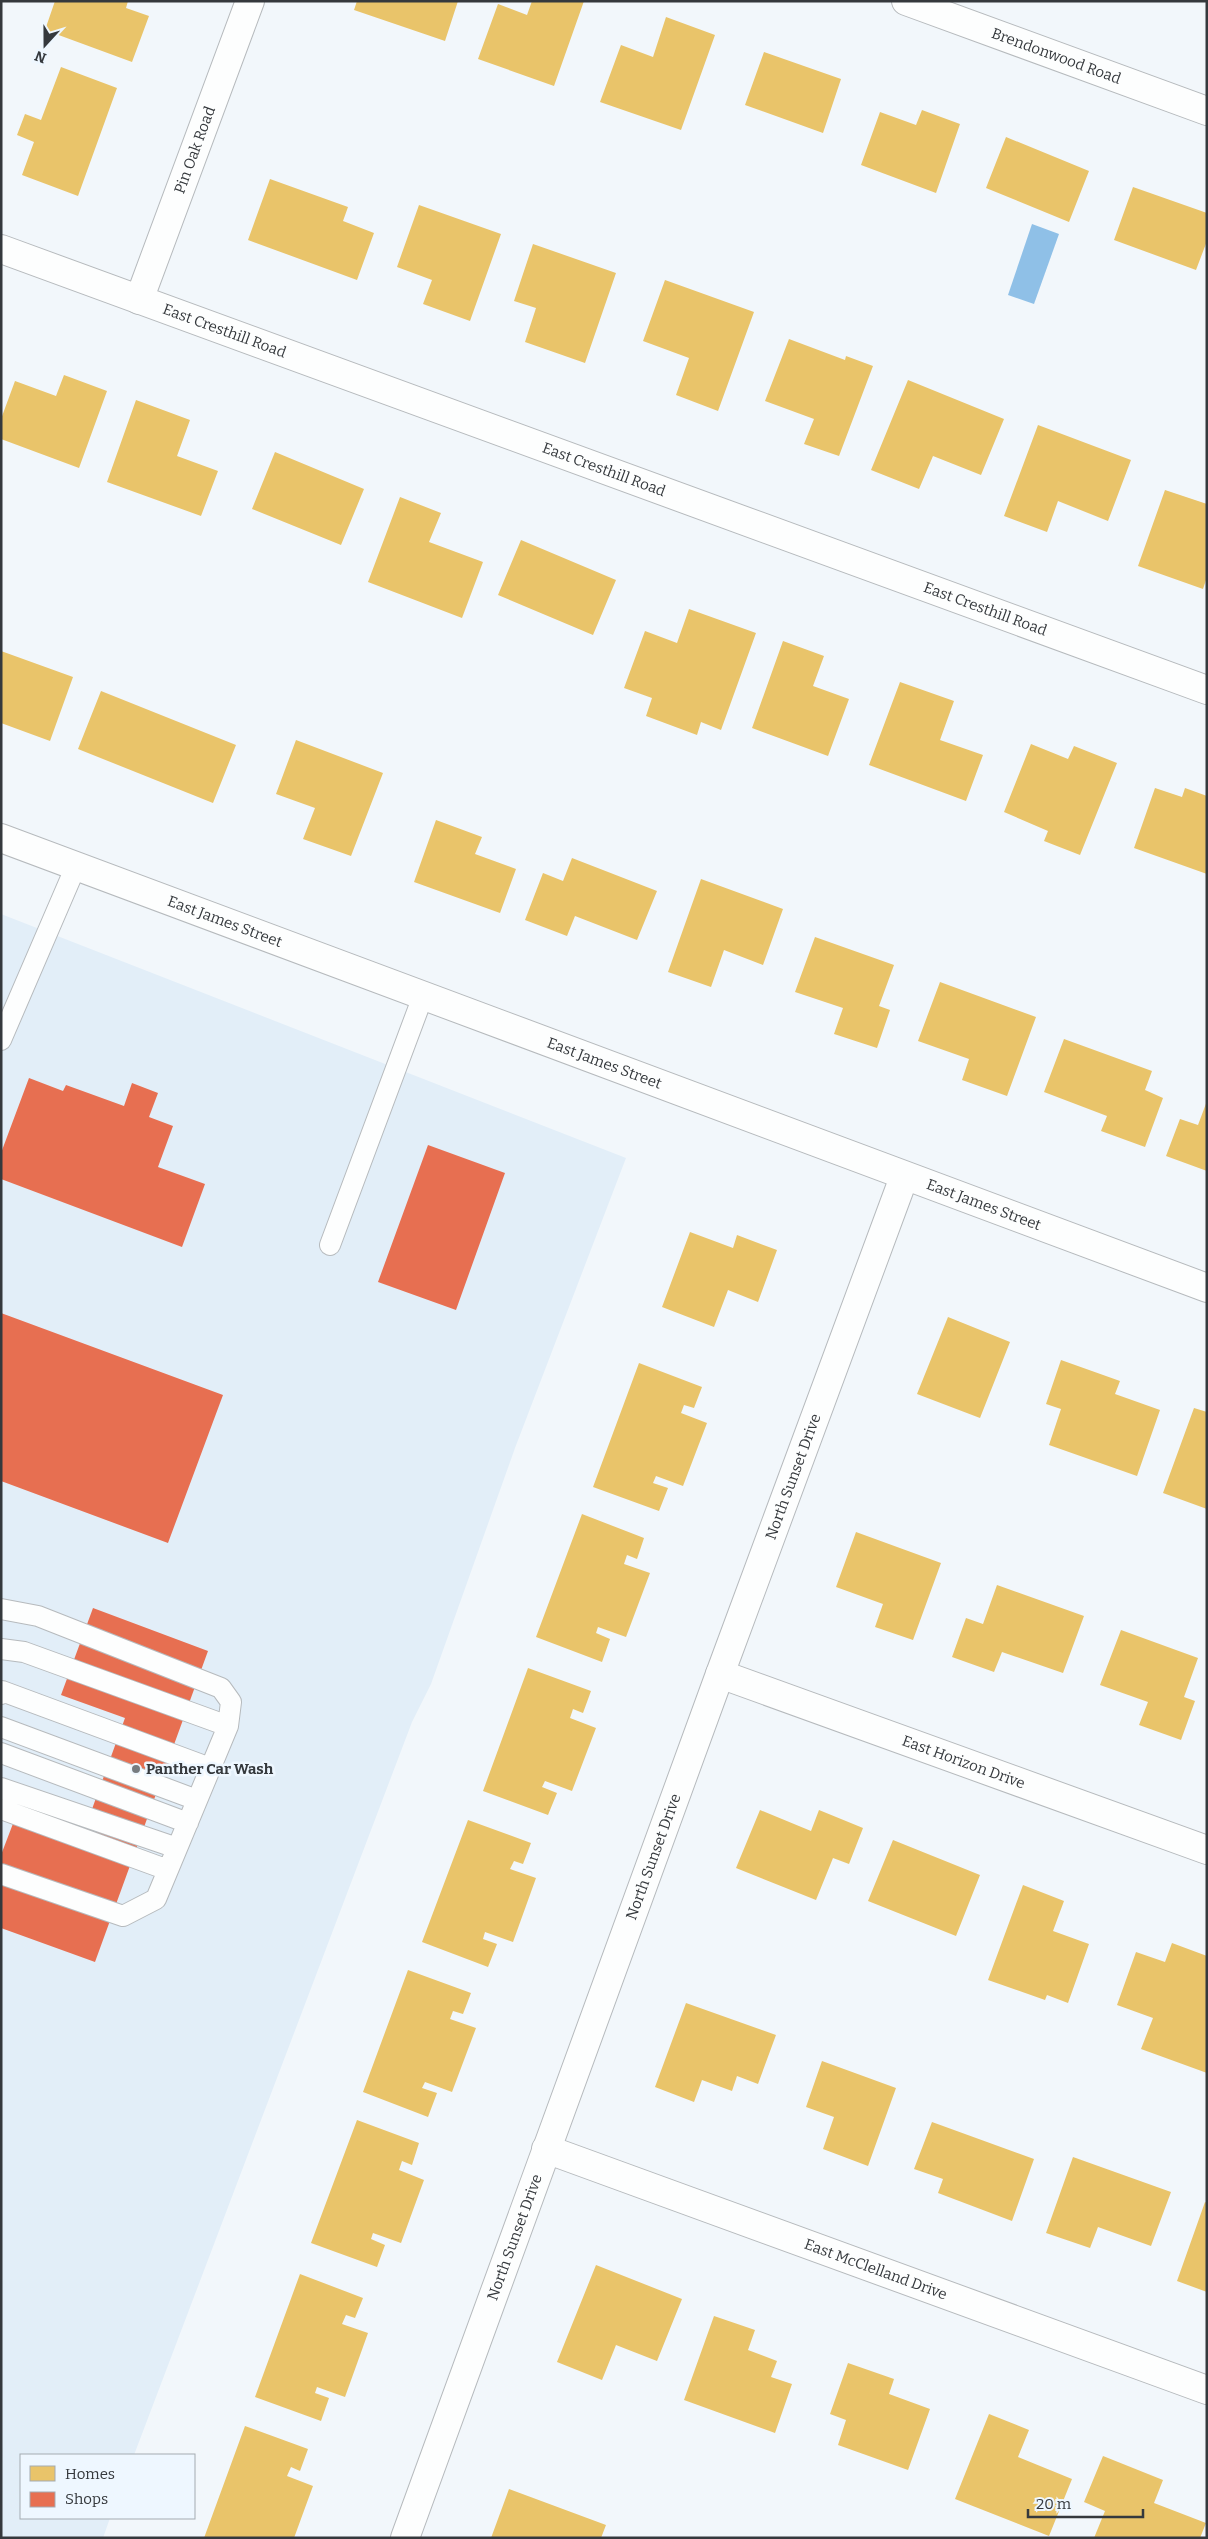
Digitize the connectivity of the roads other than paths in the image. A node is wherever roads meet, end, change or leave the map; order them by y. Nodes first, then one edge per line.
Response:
1 (250, 1) edge
2 (906, 1) edge
3 (1207, 111) edge
4 (1, 249) edge
5 (139, 300) junction
6 (1207, 690) edge
7 (1, 838) edge
8 (76, 866) junction
9 (423, 996) junction
10 (1, 1040) edge
11 (904, 1177) junction
12 (330, 1245) dead end
13 (1207, 1288) edge
14 (1, 1609) edge
15 (1, 1649) edge
16 (720, 1674) junction
17 (1, 1694) edge
18 (228, 1726) junction
19 (1, 1727) edge
20 (1, 1753) edge
21 (210, 1768) junction
22 (1, 1788) edge
23 (197, 1800) junction
24 (1, 1810) edge
25 (188, 1823) junction
26 (177, 1848) junction
27 (1207, 1850) edge
28 (168, 1870) junction
29 (1, 1874) edge
30 (546, 2149) junction
31 (1207, 2390) edge
32 (405, 2538) edge

1 - 5 street, Pin Oak Road
2 - 3 street, Brendonwood Road
4 - 5 street, East Cresthill Road
5 - 6 street, East Cresthill Road
7 - 8 street, East James Street
8 - 9 street, East James Street
8 - 10 lane
9 - 11 street, East James Street
9 - 12 lane
11 - 13 street, East James Street
11 - 16 street, North Sunset Drive
14 - 18 lane
15 - 18 lane
16 - 27 street, East Horizon Drive
16 - 30 street, North Sunset Drive
17 - 21 lane
18 - 21 lane
19 - 23 lane
20 - 25 lane
21 - 23 lane
22 - 26 lane
23 - 25 lane
24 - 28 lane
25 - 26 lane
26 - 28 lane
28 - 29 lane
30 - 31 street, East McClelland Drive
30 - 32 street, North Sunset Drive

